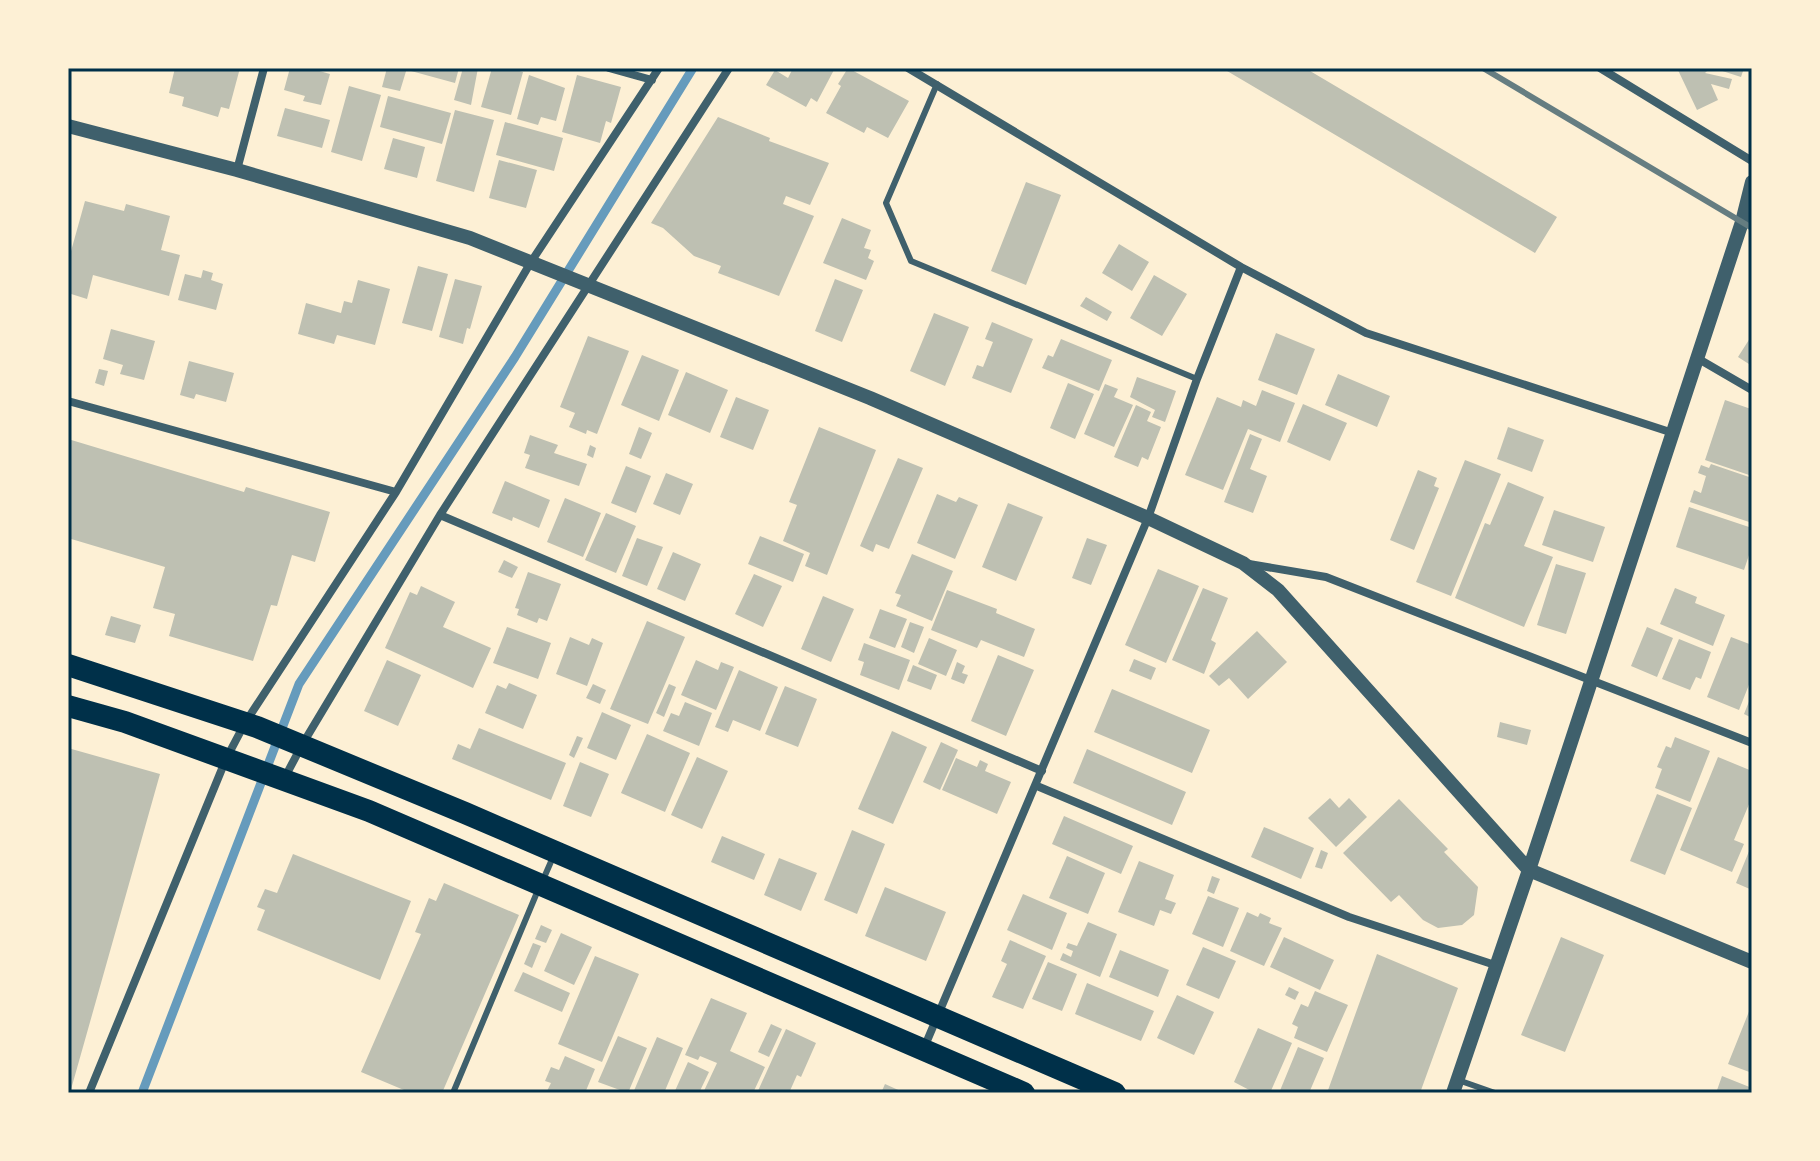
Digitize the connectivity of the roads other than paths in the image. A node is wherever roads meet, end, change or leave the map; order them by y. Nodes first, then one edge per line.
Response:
1 (264, 68) edge
2 (609, 68) edge
3 (659, 68) edge
4 (729, 68) edge
5 (908, 68) edge
6 (1600, 68) edge
7 (652, 80) junction
8 (937, 84) junction
9 (68, 126) edge
10 (1752, 161) edge
11 (237, 170) junction
12 (1752, 182) edge
13 (531, 262) junction
14 (1241, 267) junction
15 (582, 282) junction
16 (1697, 358) junction
17 (1197, 379) junction
18 (1752, 390) edge
19 (68, 401) edge
20 (1673, 433) junction
21 (396, 492) junction
22 (440, 515) junction
23 (1148, 518) junction
24 (1243, 563) junction
25 (68, 665) edge
26 (1591, 681) junction
27 (68, 706) edge
28 (251, 725) junction
29 (295, 743) junction
30 (1752, 743) edge
31 (233, 762) junction
32 (1042, 771) junction
33 (277, 777) junction
34 (1037, 786) junction
35 (555, 853) junction
36 (1529, 870) junction
37 (540, 885) junction
38 (1752, 962) edge
39 (1495, 965) junction
40 (937, 1016) junction
41 (924, 1049) junction
42 (1455, 1086) edge
43 (89, 1093) edge
44 (453, 1093) edge
45 (1024, 1093) edge
46 (1115, 1093) edge
47 (1495, 1093) edge

1 - 11 street
2 - 7 street
3 - 7 street
4 - 15 street
5 - 8 street
6 - 10 street
7 - 13 street
8 - 14 street
8 - 17 lane
9 - 11 street
11 - 13 street
12 - 16 street
13 - 15 street
13 - 21 street
14 - 17 street
14 - 20 street
15 - 22 street
15 - 23 street
16 - 18 street
16 - 20 street
17 - 23 street
19 - 21 street
20 - 26 street
21 - 28 street
22 - 29 street
22 - 32 street
23 - 24 street
23 - 32 street
24 - 26 street
24 - 36 street
25 - 28 highway
26 - 30 street
26 - 36 street
27 - 31 highway
28 - 29 highway
28 - 31 street
29 - 33 street
29 - 35 highway
31 - 33 highway
31 - 43 street
32 - 34 street
33 - 37 highway
34 - 39 street
34 - 40 street
35 - 37 lane
35 - 40 highway
36 - 38 street
36 - 39 street
37 - 41 highway
37 - 44 lane
39 - 42 street
40 - 41 street
40 - 46 highway
41 - 45 highway
42 - 47 lane

